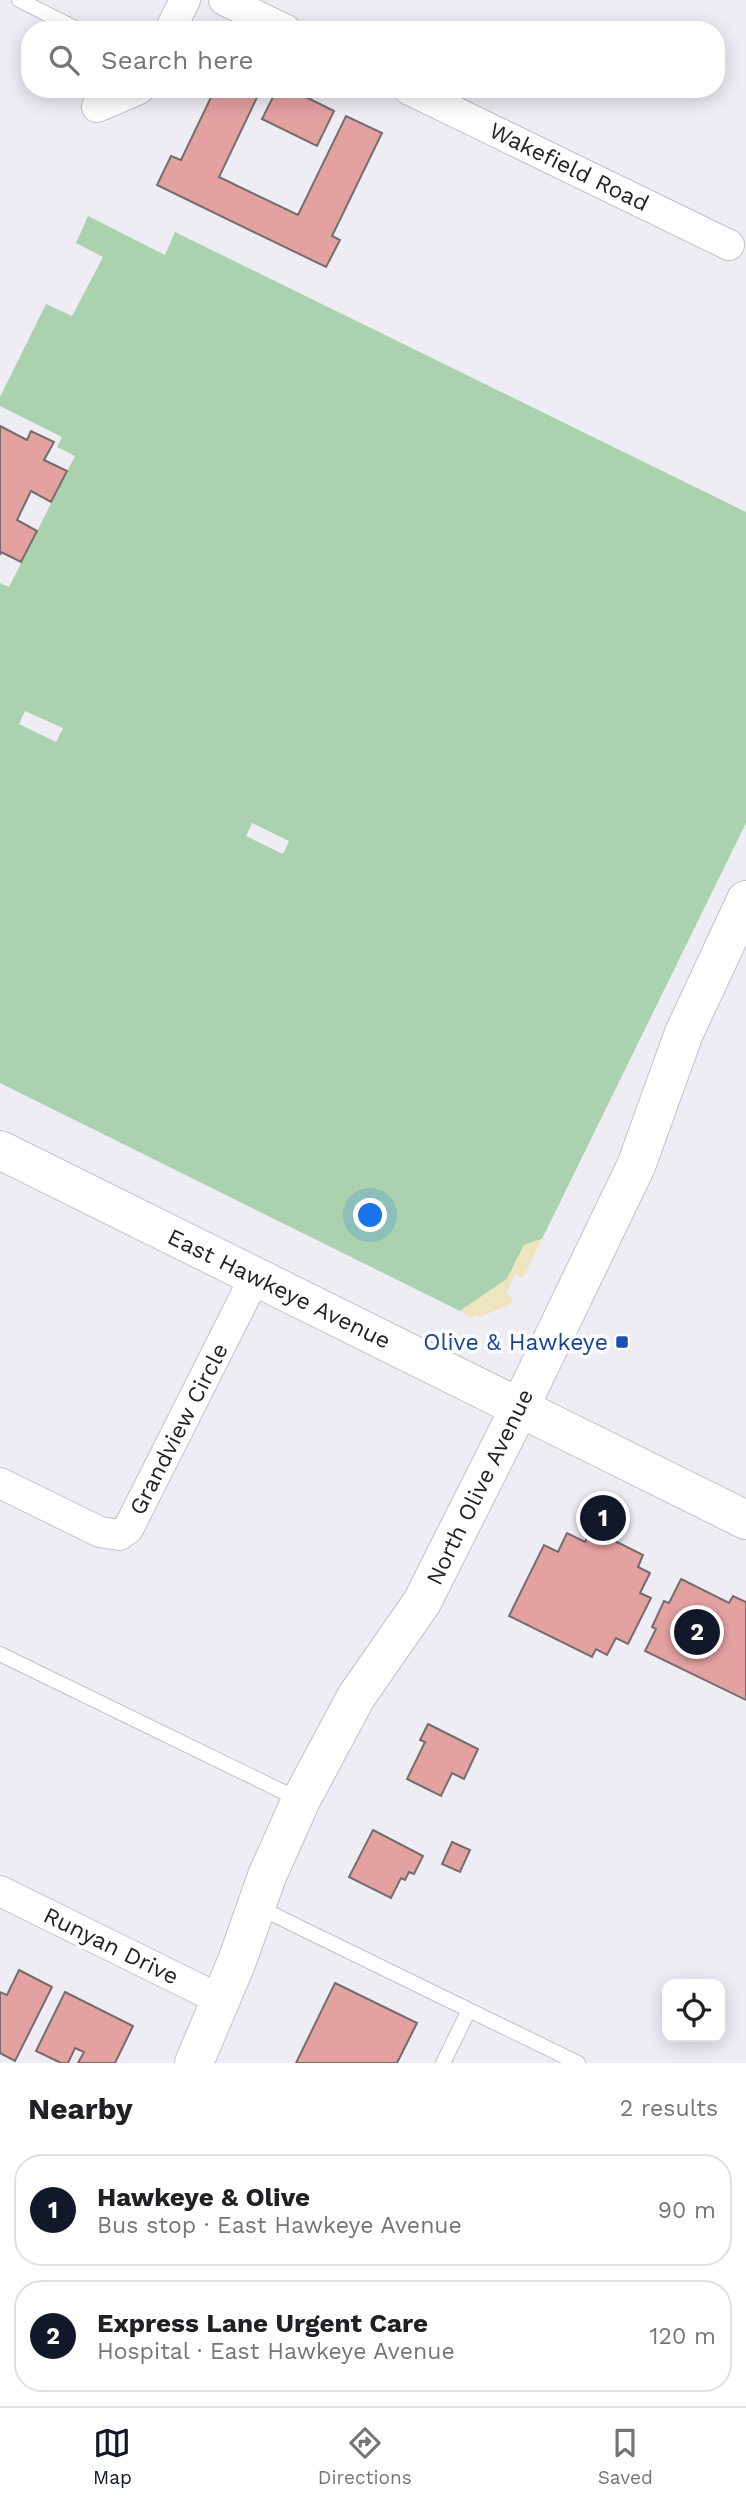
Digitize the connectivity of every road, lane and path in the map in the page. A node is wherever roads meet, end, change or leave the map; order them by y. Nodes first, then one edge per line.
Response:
1 (19, 0) edge
2 (185, 0) edge
3 (224, 0) edge
4 (61, 21) edge
5 (174, 21) edge
6 (267, 21) edge
7 (118, 98) edge
8 (427, 98) edge
9 (97, 107) dead end
10 (730, 245) dead end
11 (746, 900) edge
12 (0, 1150) edge
13 (255, 1278) junction
14 (519, 1409) junction
15 (0, 1483) edge
16 (746, 1520) edge
17 (0, 1654) edge
18 (301, 1800) junction
19 (0, 1891) edge
20 (255, 1906) junction
21 (221, 2000) junction
22 (469, 2010) junction
23 (194, 2063) edge
24 (443, 2063) edge
25 (578, 2063) edge

1 - 4 lane
2 - 5 street
3 - 6 street
7 - 9 street
8 - 10 street, Wakefield Road
11 - 14 street, North Olive Avenue
12 - 13 street, East Hawkeye Avenue
13 - 14 street, East Hawkeye Avenue
13 - 15 street, Grandview Circle
14 - 16 street, East Hawkeye Avenue
14 - 18 street, North Olive Avenue
17 - 18 lane
18 - 20 street, North Olive Avenue
19 - 21 street, Runyan Drive
20 - 21 street, North Olive Avenue
20 - 22 lane
21 - 23 street, North Olive Avenue
22 - 24 lane
22 - 25 lane

